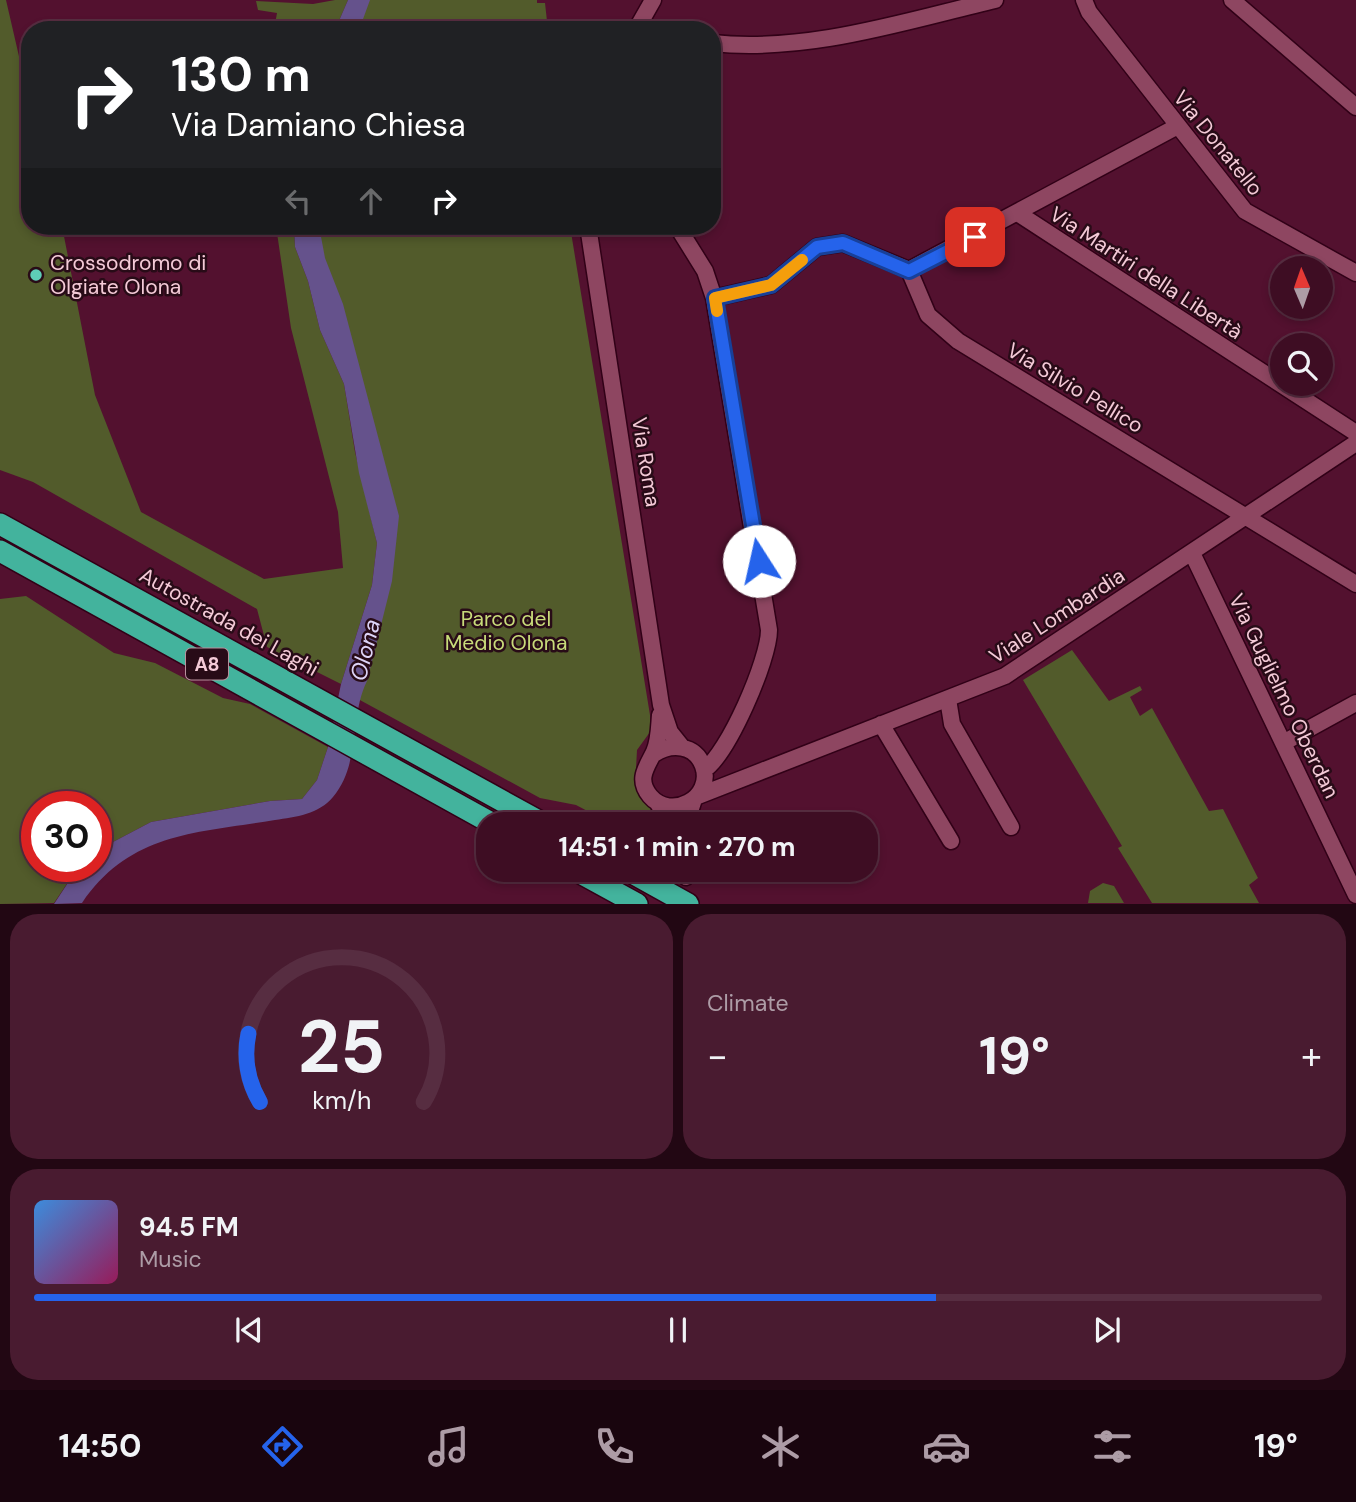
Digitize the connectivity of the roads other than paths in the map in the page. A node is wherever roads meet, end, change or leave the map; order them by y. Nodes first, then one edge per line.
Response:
1 (653, 0) edge
2 (995, 0) edge
3 (1084, 0) edge
4 (1232, 0) edge
5 (641, 21) edge
6 (721, 44) edge
7 (1356, 107) edge
8 (1176, 127) junction
9 (1019, 214) junction
10 (589, 235) edge
11 (683, 235) edge
12 (909, 271) junction
13 (1356, 273) edge
14 (715, 298) junction
15 (1356, 433) edge
16 (1356, 443) edge
17 (1245, 517) junction
18 (0, 524) edge
19 (0, 551) edge
20 (1192, 553) junction
21 (1356, 584) edge
22 (948, 699) junction
23 (1356, 703) edge
24 (661, 705) junction
25 (881, 724) junction
26 (729, 736) junction
27 (1283, 743) junction
28 (688, 751) junction
29 (654, 754) junction
30 (704, 770) junction
31 (754, 773) junction
32 (696, 798) junction
33 (657, 802) junction
34 (522, 812) edge
35 (663, 812) edge
36 (691, 812) edge
37 (476, 815) edge
38 (1011, 827) dead end
39 (951, 841) dead end
40 (597, 882) edge
41 (649, 882) edge
42 (1356, 895) edge
43 (637, 904) edge
44 (688, 904) edge

1 - 5 street
2 - 6 street
3 - 8 street, Via Donatello
4 - 7 street
8 - 9 street
8 - 13 street, Via Donatello
9 - 12 street
9 - 15 street, Via Martiri della Libertà
10 - 24 street, Via Roma
11 - 14 street
12 - 14 street
12 - 17 street, Via Silvio Pellico
14 - 26 street
16 - 17 street, Viale Lombardia
17 - 20 street, Viale Lombardia
17 - 21 street, Via Silvio Pellico
18 - 34 highway, Autostrada dei Laghi / A8
19 - 37 highway, A8
20 - 22 street, Viale Lombardia
20 - 27 street, Via Guglielmo Oberdan
22 - 25 street, Viale Lombardia
22 - 38 street
23 - 27 street
24 - 28 street, Via Roma
24 - 29 street, Via Roma
25 - 31 street, Viale Lombardia
25 - 39 street
26 - 28 street
26 - 30 street
27 - 42 street, Via Guglielmo Oberdan
28 - 29 street
28 - 30 street, Via Roma
29 - 33 street, Via Roma
30 - 31 street, Viale Lombardia
30 - 32 street
31 - 32 street, Viale Lombardia
32 - 33 street
32 - 36 street
33 - 35 street
40 - 43 highway
41 - 44 highway

